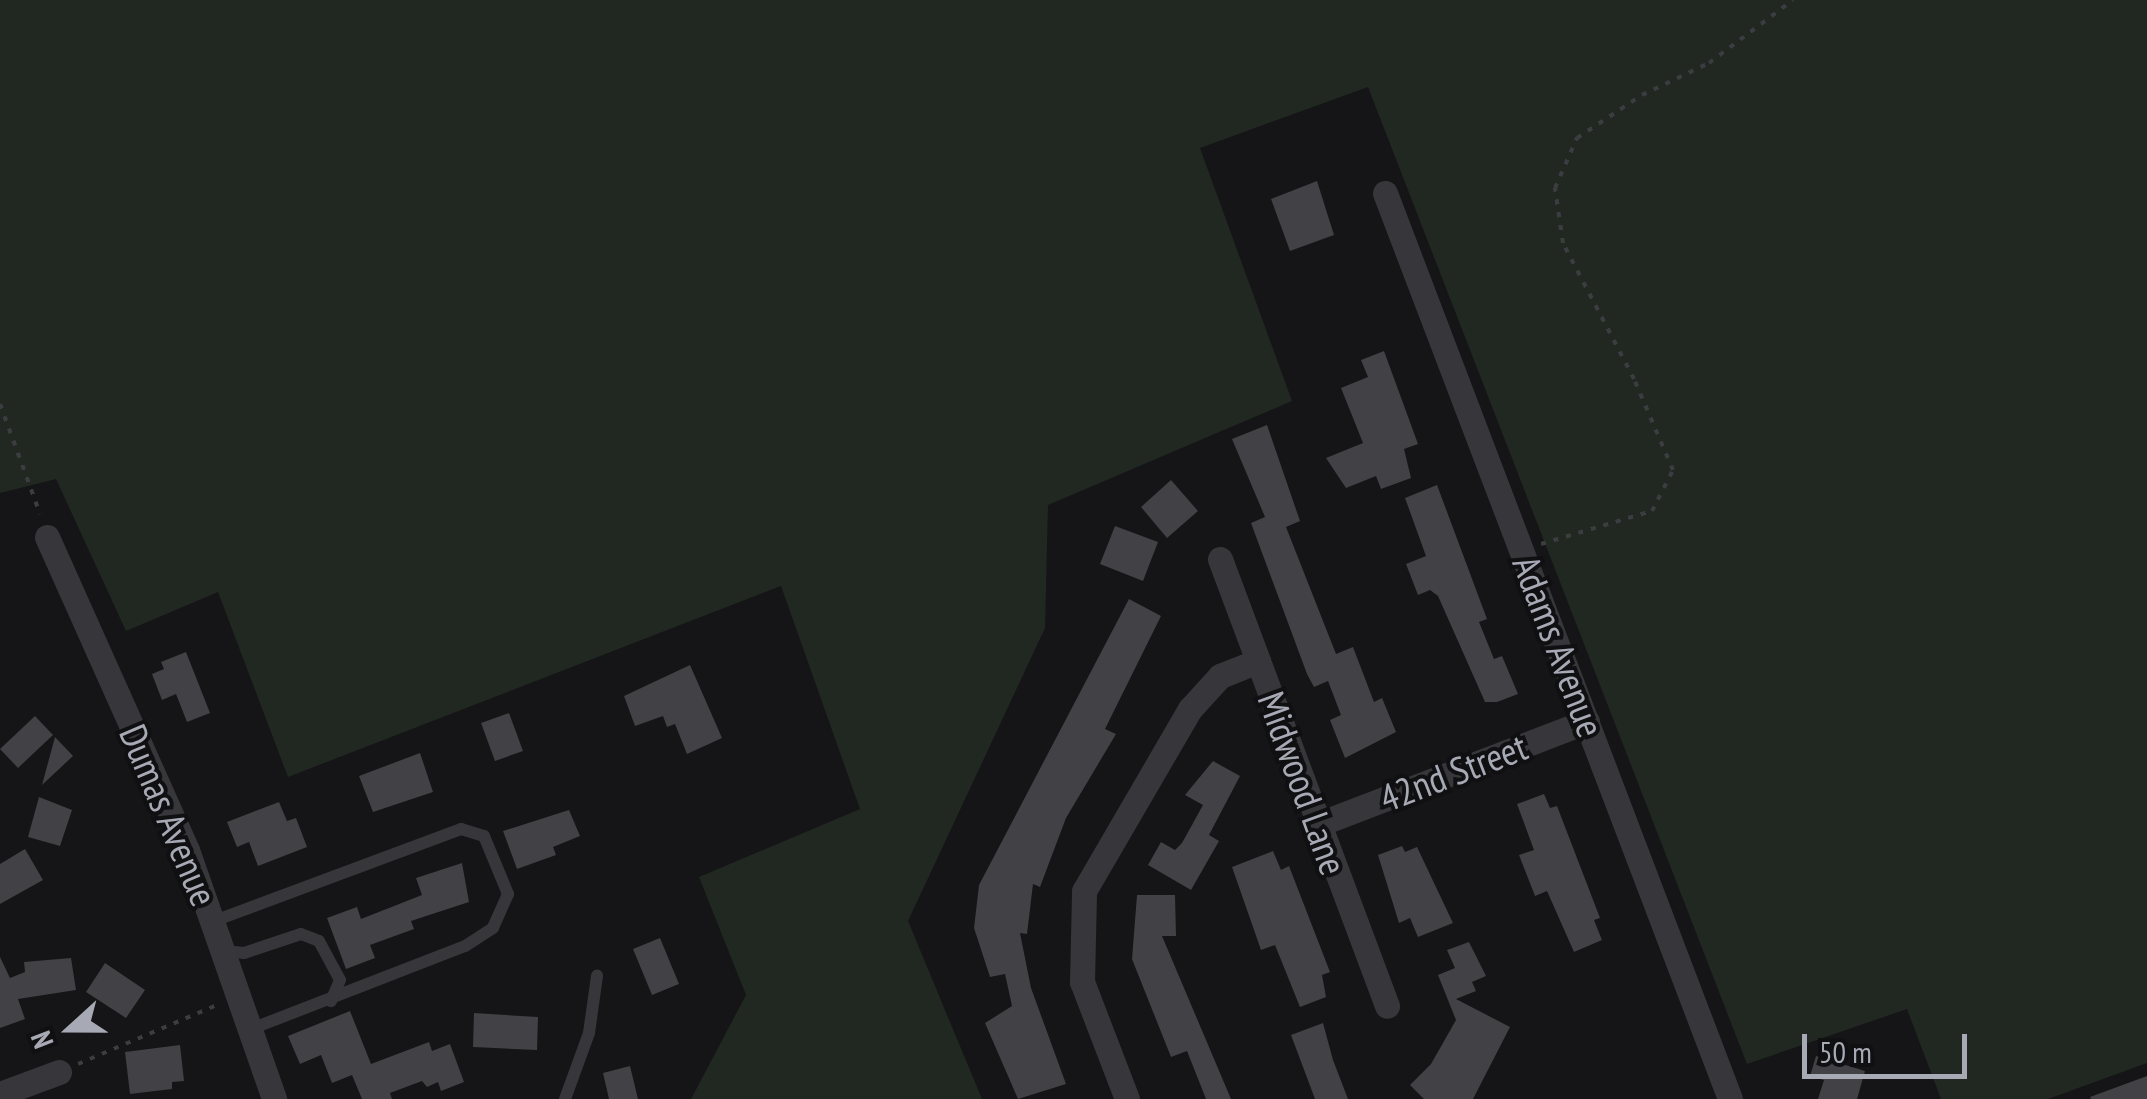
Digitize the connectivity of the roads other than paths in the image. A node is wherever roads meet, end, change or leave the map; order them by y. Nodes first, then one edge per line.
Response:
1 (1385, 193) dead end
2 (47, 538) road end
3 (1220, 559) dead end
4 (1258, 661) junction
5 (1587, 720) junction
6 (1318, 824) junction
7 (214, 921) junction
8 (224, 950) junction
9 (597, 976) dead end
10 (331, 1002) junction
11 (1387, 1006) dead end
12 (251, 1029) junction
13 (59, 1072) road end
14 (0, 1094) edge
15 (274, 1099) edge
16 (564, 1099) edge
17 (1128, 1099) edge
18 (1730, 1099) edge

1 - 5 street, Adams Avenue
2 - 7 street, Dumas Avenue
3 - 4 street, Midwood Lane
4 - 6 street, Midwood Lane
4 - 17 street
5 - 6 street, 42nd Street
5 - 18 street, Adams Avenue
6 - 11 street, Midwood Lane
7 - 8 street, Dumas Avenue
7 - 10 lane
8 - 10 lane
8 - 12 street, Dumas Avenue
9 - 16 lane
10 - 12 lane
12 - 15 street, Dumas Avenue
13 - 14 street

